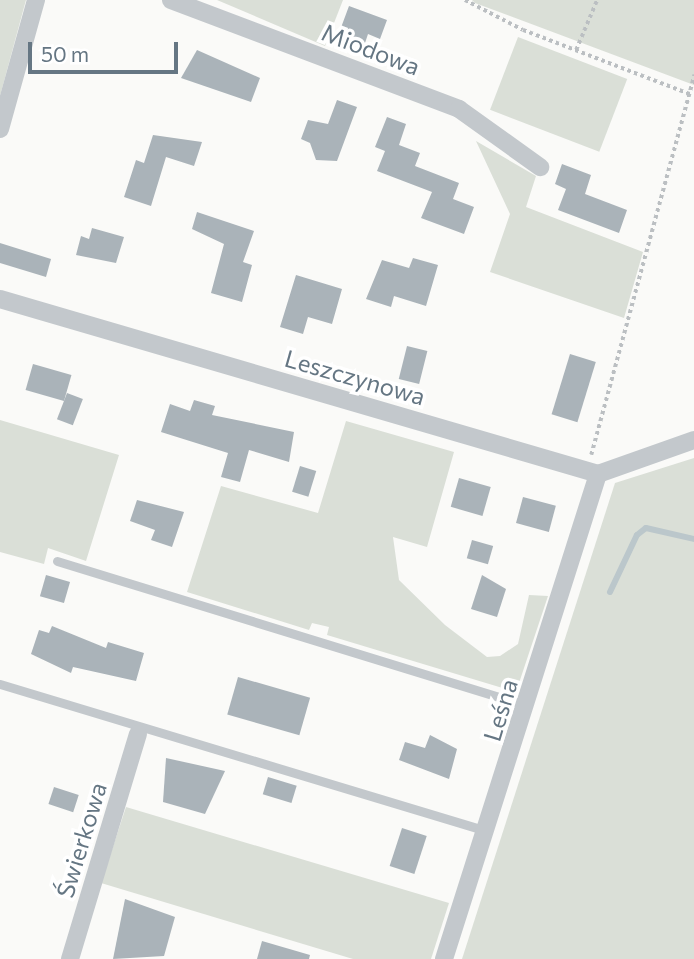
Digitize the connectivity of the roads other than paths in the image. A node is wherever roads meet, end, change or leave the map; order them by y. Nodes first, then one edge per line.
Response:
1 (36, 0) edge
2 (172, 0) edge
3 (0, 129) edge
4 (540, 167) dead end
5 (0, 299) edge
6 (694, 440) edge
7 (592, 472) junction
8 (57, 561) dead end
9 (0, 684) edge
10 (527, 706) junction
11 (138, 734) dead end
12 (489, 832) junction
13 (69, 959) edge
14 (443, 959) edge

1 - 3 street
2 - 4 street, Miodowa
5 - 7 street, Leszczynowa
6 - 7 street
7 - 10 street, Leśna
8 - 10 lane
9 - 12 lane
10 - 12 street, Leśna
11 - 13 street, Świerkowa
12 - 14 street, Leśna

